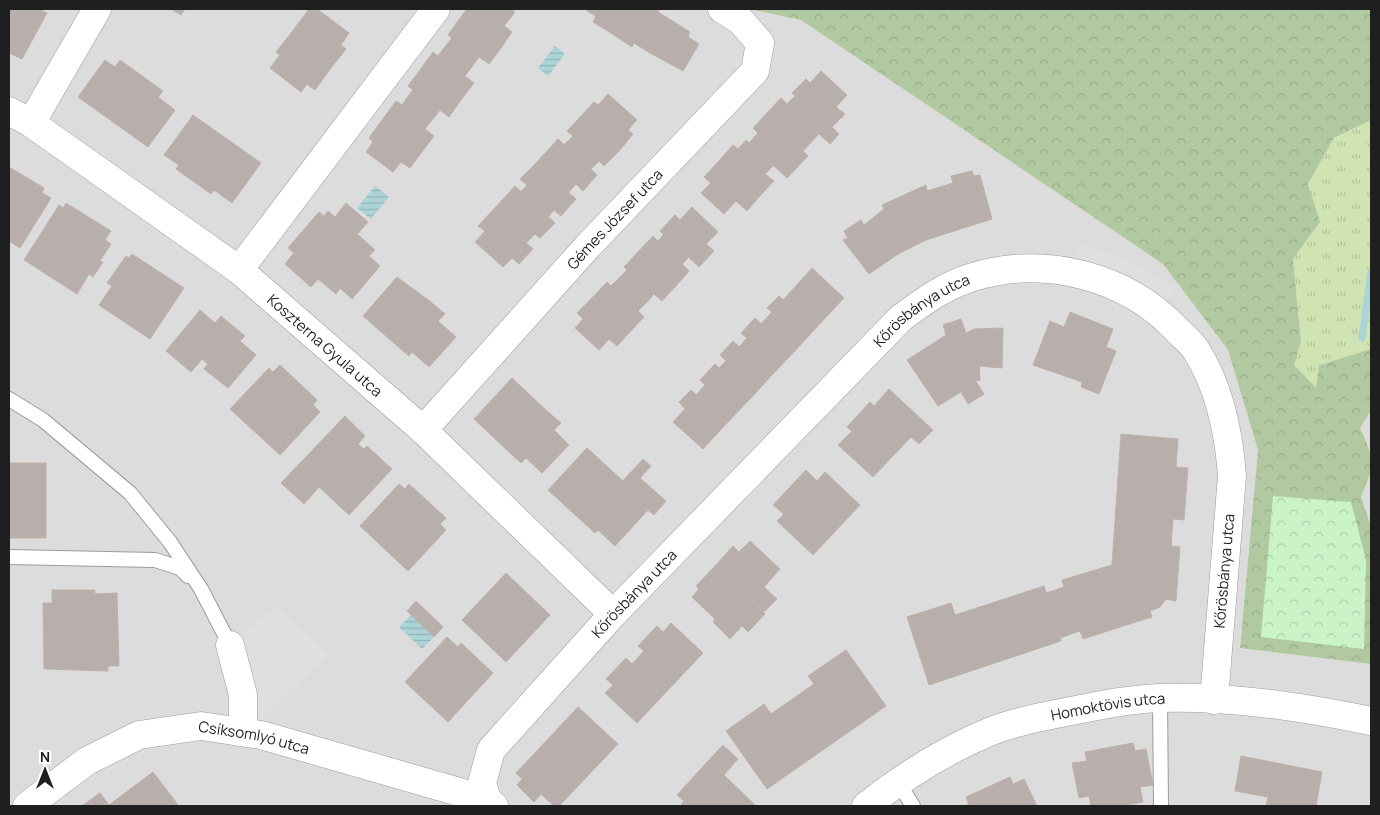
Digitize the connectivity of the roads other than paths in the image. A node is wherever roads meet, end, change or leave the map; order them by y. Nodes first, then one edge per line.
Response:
1 (97, 9) edge
2 (436, 9) edge
3 (722, 9) edge
4 (20, 117) edge
5 (239, 270) junction
6 (9, 399) edge
7 (423, 430) junction
8 (9, 557) edge
9 (201, 589) junction
10 (613, 614) junction
11 (230, 645) joint
12 (1160, 698) junction
13 (1214, 700) junction
14 (1371, 721) edge
15 (243, 732) junction
16 (898, 782) junction
17 (490, 803) edge
18 (27, 806) edge
19 (866, 806) edge
20 (913, 806) edge
21 (1162, 806) edge

1 - 4 street
2 - 5 street
3 - 7 street, Gémes József utca
4 - 5 street, Koszterna Gyula utca
5 - 7 street, Koszterna Gyula utca
6 - 9 lane
7 - 10 street, Koszterna Gyula utca
8 - 9 lane
9 - 11 lane
10 - 13 street, Kőrösbánya utca
10 - 17 street, Kőrösbánya utca
11 - 15 street
12 - 13 street, Homoktövis utca
12 - 16 street, Homoktövis utca
12 - 21 lane
13 - 14 street, Homoktövis utca
15 - 17 street, Csíksomlyó utca
15 - 18 street, Csíksomlyó utca
16 - 19 street, Homoktövis utca
16 - 20 lane

